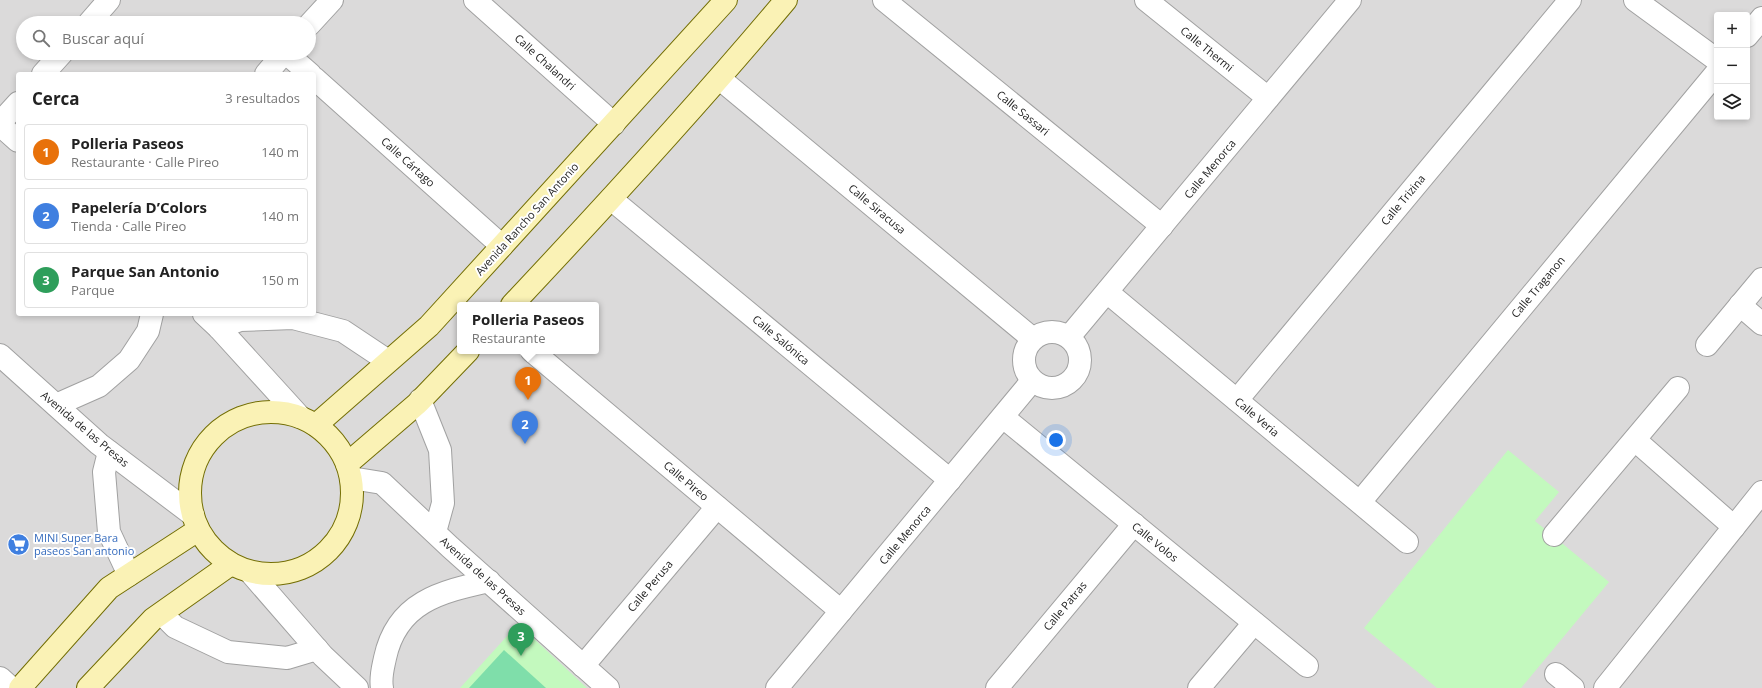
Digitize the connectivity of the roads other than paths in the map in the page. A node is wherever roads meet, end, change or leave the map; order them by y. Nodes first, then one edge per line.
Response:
1 (109, 0) edge
2 (332, 0) edge
3 (475, 0) edge
4 (786, 0) edge
5 (884, 0) edge
6 (1146, 0) edge
7 (1350, 0) edge
8 (1570, 0) edge
9 (1635, 0) edge
10 (722, 1) edge
11 (95, 16) edge
12 (316, 17) edge
13 (1762, 18) edge
14 (1750, 32) edge
15 (1714, 58) edge
16 (56, 60) edge
17 (279, 60) edge
18 (293, 60) edge
19 (45, 72) edge
20 (268, 72) edge
21 (308, 72) edge
22 (1714, 76) edge
23 (720, 79) junction
24 (316, 80) edge
25 (1268, 98) junction
26 (16, 105) edge
27 (0, 124) edge
28 (614, 124) junction
29 (16, 139) edge
30 (611, 199) junction
31 (1162, 226) junction
32 (502, 246) junction
33 (1762, 279) edge
34 (1107, 292) junction
35 (515, 302) edge
36 (1740, 305) junction
37 (152, 316) edge
38 (211, 321) edge
39 (1762, 324) edge
40 (1069, 337) junction
41 (1033, 339) junction
42 (1707, 346) dead end
43 (465, 354) edge
44 (536, 354) edge
45 (388, 361) junction
46 (3, 364) edge
47 (1032, 381) junction
48 (1678, 388) dead end
49 (420, 400) junction
50 (1237, 400) junction
51 (56, 405) junction
52 (1003, 417) junction
53 (308, 421) junction
54 (1635, 440) junction
55 (109, 452) junction
56 (349, 471) junction
57 (950, 480) junction
58 (1762, 492) edge
59 (1360, 502) junction
60 (717, 507) junction
61 (195, 522) junction
62 (1134, 524) junction
63 (1734, 527) junction
64 (435, 532) junction
65 (1554, 535) dead end
66 (1407, 542) dead end
67 (241, 568) junction
68 (129, 576) junction
69 (488, 581) junction
70 (840, 612) junction
71 (162, 614) junction
72 (1254, 623) junction
73 (317, 650) junction
74 (583, 666) junction
75 (1307, 666) dead end
76 (1556, 674) dead end
77 (0, 678) edge
78 (11, 688) edge
79 (20, 688) edge
80 (88, 688) edge
81 (357, 688) edge
82 (382, 688) edge
83 (608, 688) edge
84 (777, 688) edge
85 (997, 688) edge
86 (1199, 688) edge
87 (1573, 688) edge
88 (1605, 688) edge

1 - 11 street
2 - 12 street
3 - 28 street, Calle Chalandri
4 - 23 street
5 - 31 street, Calle Sassari
6 - 25 street, Calle Thermi
7 - 25 street, Calle Menorca
8 - 50 street, Calle Trizina
9 - 15 street
10 - 28 street, Avenida Rancho San Antonio
13 - 14 street
16 - 19 street
17 - 20 street
18 - 21 street
22 - 59 street, Calle Traganon
23 - 30 street
23 - 41 street, Calle Siracusa
24 - 32 street, Calle Cártago
25 - 31 street, Calle Menorca
26 - 27 street
27 - 29 street
28 - 32 street, Avenida Rancho San Antonio
30 - 35 street
30 - 57 street, Calle Salónica
31 - 34 street, Calle Menorca
32 - 45 street, Avenida Rancho San Antonio
33 - 36 street
34 - 40 street, Calle Menorca
34 - 50 street, Calle Veria
36 - 39 street
36 - 42 street
37 - 51 street
38 - 45 street
38 - 53 street
40 - 41 street
40 - 47 street
41 - 47 street
43 - 49 street
44 - 60 street, Calle Pireo
45 - 53 street, Avenida Rancho San Antonio
46 - 51 street, Avenida de las Presas
47 - 52 street, Calle Menorca
48 - 54 street
49 - 56 street
49 - 64 street
50 - 59 street, Calle Veria
51 - 55 street, Avenida de las Presas
52 - 57 street, Calle Menorca
52 - 62 street, Calle Volos
53 - 56 street
53 - 61 street
54 - 63 street
54 - 65 street
55 - 61 street, Avenida de las Presas
55 - 68 street
56 - 64 street, Avenida de las Presas
56 - 67 street
57 - 70 street, Calle Menorca
58 - 63 street
59 - 66 street, Calle Veria
60 - 70 street, Calle Pireo
60 - 74 street, Calle Perusa
61 - 67 street
61 - 68 street
62 - 72 street, Calle Volos
62 - 85 street, Calle Patras
63 - 88 street
64 - 69 street, Avenida de las Presas
67 - 71 street
67 - 73 street
68 - 79 street
69 - 74 street, Avenida de las Presas
69 - 82 street
70 - 84 street, Calle Menorca
71 - 73 street
71 - 80 street
72 - 75 street, Calle Volos
72 - 86 street
73 - 81 street
74 - 83 street, Avenida de las Presas
76 - 87 street
77 - 78 street

